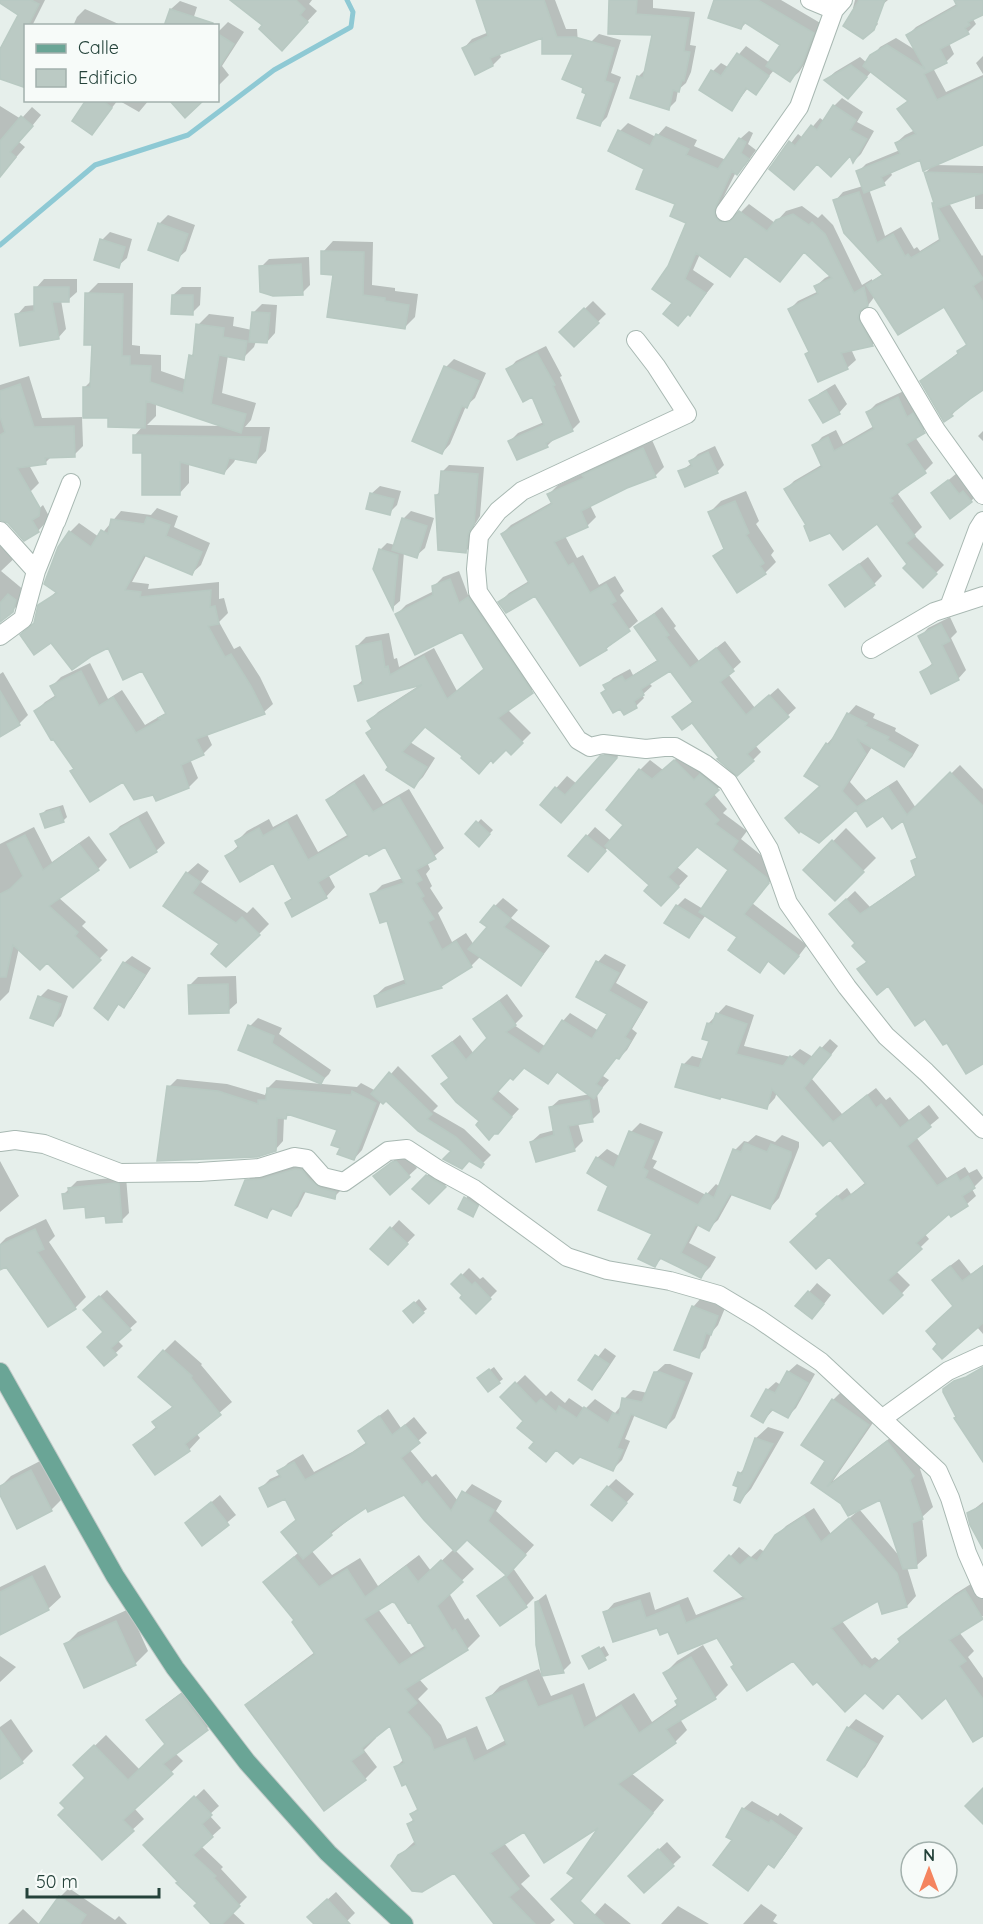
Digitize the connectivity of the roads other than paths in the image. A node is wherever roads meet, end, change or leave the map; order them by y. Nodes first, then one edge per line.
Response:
1 (810, 0) edge
2 (839, 5) edge
3 (725, 212) dead end
4 (868, 317) dead end
5 (636, 340) dead end
6 (983, 495) edge
7 (983, 521) edge
8 (56, 522) dead end
9 (0, 531) edge
10 (36, 571) junction
11 (983, 596) edge
12 (949, 607) junction
13 (0, 636) edge
14 (872, 649) dead end
15 (983, 1130) edge
16 (0, 1142) edge
17 (983, 1355) edge
18 (0, 1372) edge
19 (883, 1418) junction
20 (983, 1589) edge
21 (404, 1924) edge

1 - 2 street
2 - 3 street
4 - 6 street
5 - 15 street
7 - 12 street
8 - 10 street
9 - 10 street
10 - 13 street
11 - 12 street
12 - 14 street
16 - 19 street
17 - 19 street
18 - 21 main road
19 - 20 street

